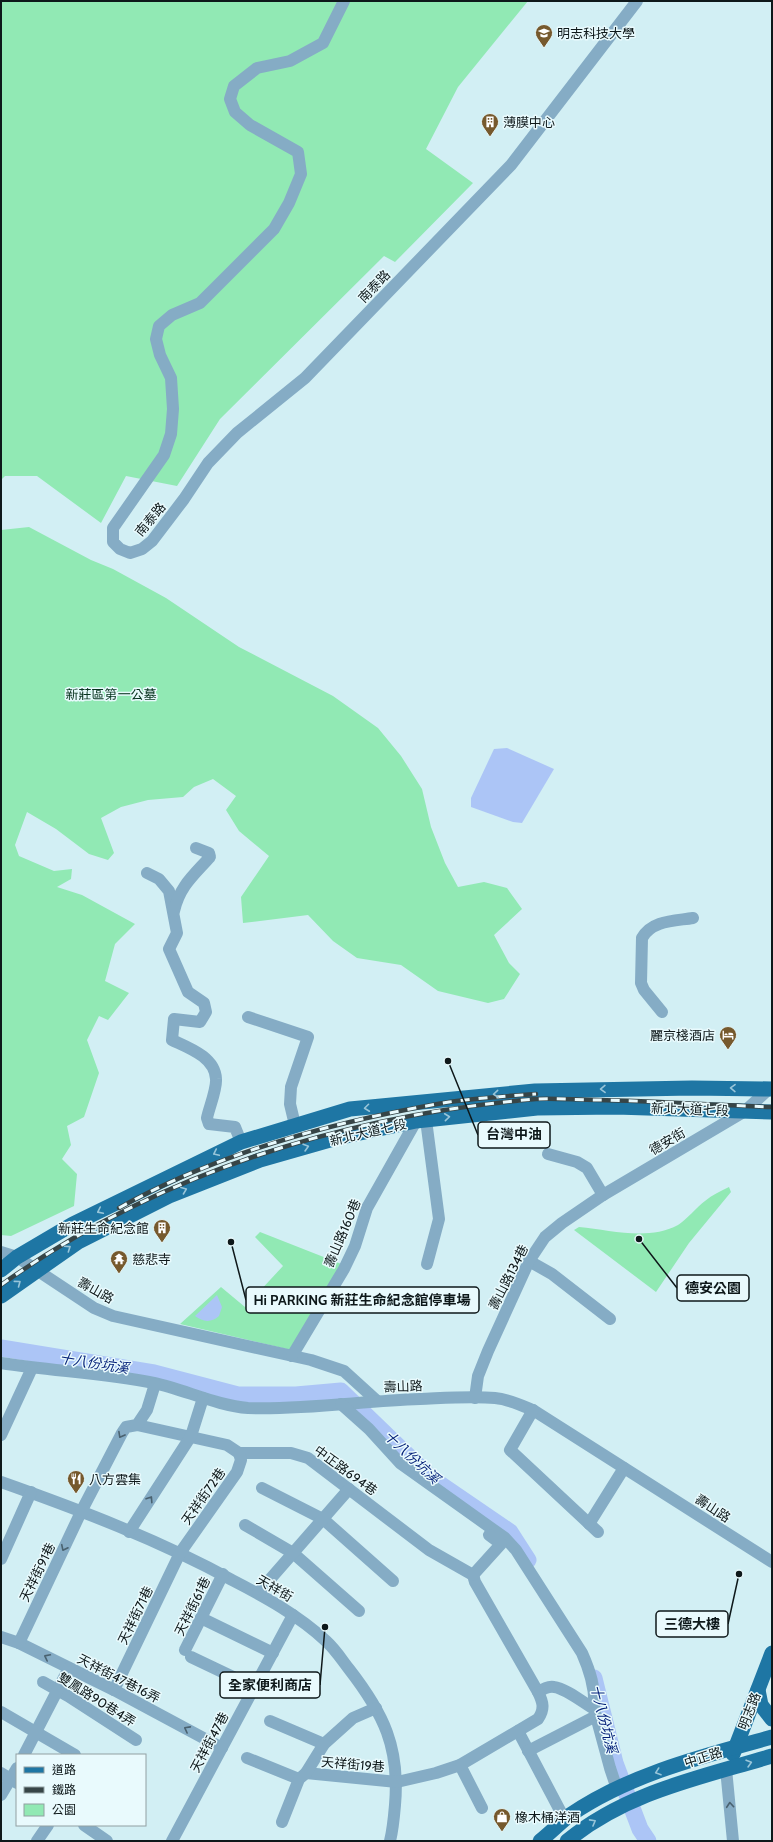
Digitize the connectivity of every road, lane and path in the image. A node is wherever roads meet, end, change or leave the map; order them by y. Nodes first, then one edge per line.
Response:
1 (344, 1) edge
2 (637, 1) edge
3 (196, 848) dead end
4 (147, 873) dead end
5 (174, 914) junction
6 (693, 918) dead end
7 (662, 1012) dead end
8 (248, 1017) dead end
9 (770, 1089) edge
10 (745, 1111) junction
11 (772, 1112) edge
12 (421, 1120) junction
13 (295, 1125) junction
14 (241, 1142) junction
15 (548, 1154) dead end
16 (603, 1195) junction
17 (1, 1252) edge
18 (17, 1257) junction
19 (529, 1261) junction
20 (427, 1264) dead end
21 (1, 1270) edge
22 (36, 1270) junction
23 (1, 1296) edge
24 (610, 1318) dead end
25 (292, 1356) junction
26 (1, 1363) edge
27 (32, 1368) junction
28 (155, 1384) junction
29 (203, 1398) junction
30 (474, 1398) junction
31 (374, 1401) junction
32 (342, 1404) junction
33 (533, 1410) junction
34 (137, 1425) junction
35 (1, 1435) edge
36 (191, 1436) junction
37 (239, 1452) junction
38 (391, 1466) dead end
39 (624, 1468) junction
40 (1, 1482) edge
41 (262, 1488) dead end
42 (349, 1489) junction
43 (31, 1492) junction
44 (81, 1512) junction
45 (323, 1520) junction
46 (245, 1525) dead end
47 (129, 1532) junction
48 (180, 1553) junction
49 (293, 1553) junction
50 (1, 1559) edge
51 (772, 1562) edge
52 (223, 1574) junction
53 (473, 1575) junction
54 (393, 1581) dead end
55 (258, 1593) junction
56 (360, 1611) dead end
57 (293, 1615) junction
58 (201, 1618) junction
59 (1, 1637) edge
60 (19, 1643) junction
61 (273, 1653) junction
62 (772, 1653) edge
63 (69, 1668) junction
64 (43, 1682) dead end
65 (254, 1687) junction
66 (59, 1690) junction
67 (114, 1690) junction
68 (758, 1690) junction
69 (538, 1692) junction
70 (376, 1708) junction
71 (1, 1712) edge
72 (595, 1713) junction
73 (772, 1720) edge
74 (270, 1721) dead end
75 (36, 1731) junction
76 (518, 1731) junction
77 (772, 1737) edge
78 (136, 1740) dead end
79 (324, 1744) junction
80 (736, 1747) junction
81 (222, 1748) junction
82 (528, 1751) junction
83 (24, 1754) edge
84 (73, 1754) edge
85 (772, 1756) edge
86 (247, 1758) dead end
87 (460, 1764) junction
88 (16, 1770) edge
89 (726, 1770) junction
90 (302, 1776) junction
91 (10, 1779) edge
92 (397, 1782) junction
93 (617, 1789) junction
94 (1, 1796) edge
95 (482, 1808) dead end
96 (564, 1820) junction
97 (282, 1822) dead end
98 (47, 1826) edge
99 (85, 1826) edge
100 (37, 1841) edge
101 (107, 1841) edge
102 (172, 1841) edge
103 (390, 1841) edge
104 (540, 1841) edge
105 (567, 1841) edge
106 (733, 1841) edge

1 - 2 street, 南泰路
3 - 5 street
4 - 5 street
5 - 14 street
6 - 7 street
8 - 13 street
9 - 10 street, 德安街
9 -> 13 main road, 新北大道七段
10 - 11 main road, 新北大道七段
12 -> 10 main road, 新北大道七段
10 - 16 street, 德安街
12 - 20 street
22 -> 12 main road, 新北大道七段
12 - 25 street, 壽山路160巷
13 - 14 main road, 新北大道七段
14 -> 18 main road, 新北大道七段
15 - 16 street
16 - 19 street, 壽山路134巷
17 - 18 street, 壽山路
18 - 21 main road, 新北大道七段
18 - 22 street, 壽山路
19 - 24 street
19 - 30 street, 壽山路134巷
23 -> 22 main road, 新北大道七段
22 - 25 street, 壽山路
25 - 31 street, 壽山路
26 - 27 street
27 - 28 street
27 - 35 street
28 - 29 street
28 - 34 street
29 - 32 street
29 - 36 street
30 - 31 street, 壽山路
30 - 33 street, 壽山路
31 - 32 street
32 - 72 street
33 - 39 street, 壽山路
33 - 39 street
34 - 36 street, 中正路694巷
34 -> 44 street, 天祥街91巷
36 - 37 street, 中正路694巷
47 -> 36 street
37 - 42 street, 中正路694巷
37 - 48 street, 天祥街72巷
38 - 53 street
39 - 51 street, 壽山路
40 - 43 street, 天祥街
41 - 45 street
42 - 45 street
42 - 53 street, 中正路694巷
43 - 44 street, 天祥街
43 - 50 street
44 - 47 street, 天祥街
44 -> 60 street, 天祥街91巷
45 - 49 street
45 - 54 street
46 - 49 street
47 - 48 street, 天祥街
48 - 52 street, 天祥街
48 - 67 street, 天祥街71巷
49 - 55 street
49 - 56 street
52 - 55 street, 天祥街
52 - 58 street, 天祥街61巷
53 - 69 street
55 - 57 street, 天祥街
57 - 61 street, 天祥街47巷
57 - 70 street, 天祥街
58 - 61 street
58 - 65 street, 天祥街61巷
59 - 60 street, 天祥街47巷16弄
63 -> 60 street, 天祥街47巷16弄
61 - 65 street, 天祥街47巷
62 - 68 main road, 明志路
63 - 66 street
63 - 67 street, 天祥街47巷16弄
64 - 66 street, 雙鳳路90巷4弄
65 - 81 street, 天祥街47巷
66 - 75 street
66 - 78 street, 雙鳳路90巷4弄
81 -> 67 street, 天祥街47巷16弄
68 - 73 main road
68 - 80 main road, 明志路
69 - 72 street
69 - 76 street, 天祥街19巷
70 - 79 street
70 - 92 street, 天祥街
71 - 75 street
72 - 82 street
72 - 93 street
74 - 79 street
75 - 83 street
75 - 84 street
76 - 82 street
76 - 87 street, 天祥街19巷
77 - 80 main road, 中正路
79 - 90 street
80 - 89 main road, 明志路
80 -> 93 main road, 中正路
81 - 102 street, 天祥街47巷
82 - 96 street
89 -> 85 main road, 中正路
86 - 90 street, 天祥街19巷
87 - 92 street, 天祥街19巷
87 - 95 street
88 - 91 street
105 -> 89 main road, 中正路
106 -> 89 street
90 - 92 street, 天祥街19巷
90 - 97 street
91 - 94 street
92 - 103 street, 天祥街
93 - 96 main road
96 - 104 main road
98 - 100 street
99 - 101 street

